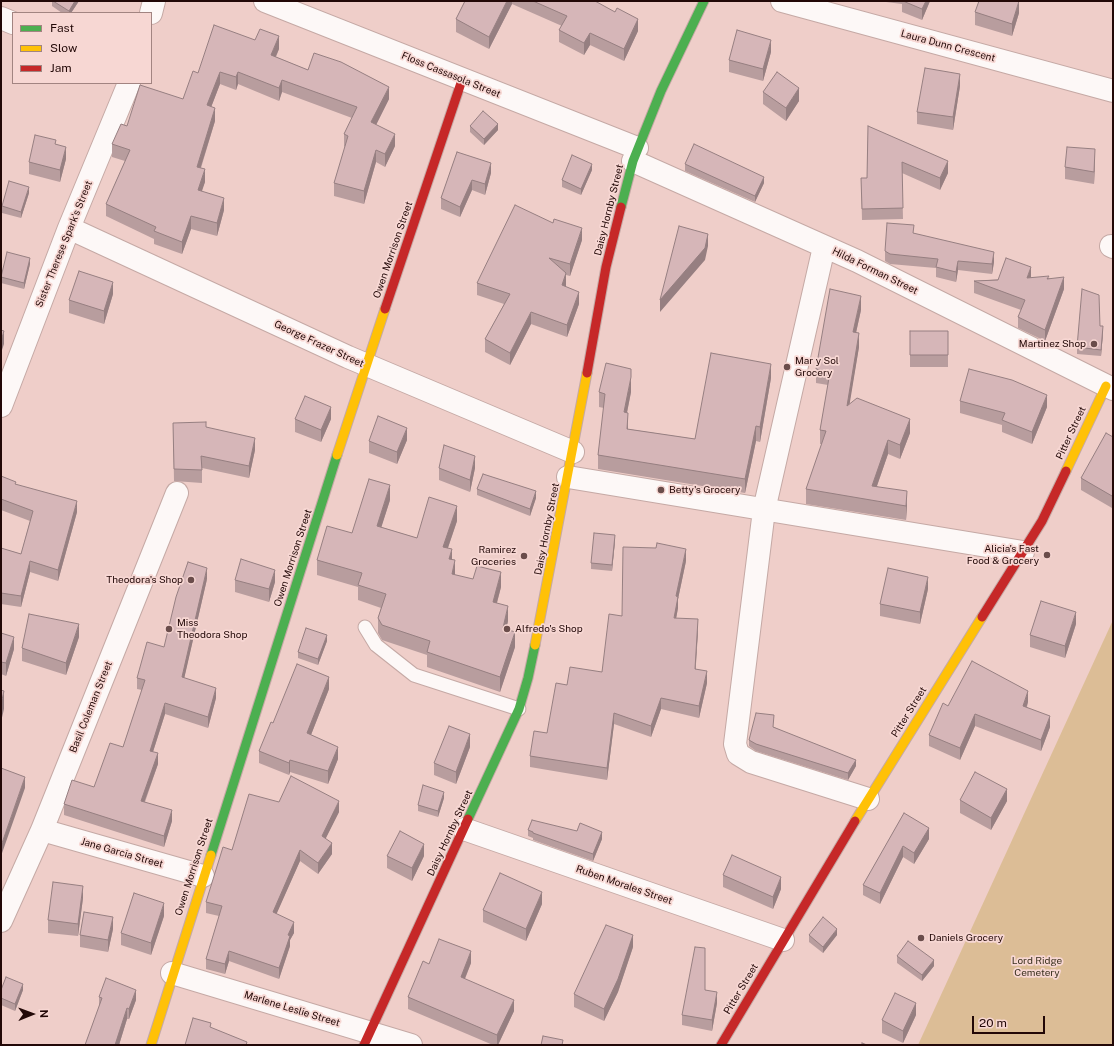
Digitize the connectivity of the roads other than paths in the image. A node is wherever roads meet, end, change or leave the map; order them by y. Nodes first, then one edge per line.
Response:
1 (154, 1) edge
2 (265, 1) edge
3 (704, 1) edge
4 (782, 1) edge
5 (151, 12) edge
6 (1, 18) edge
7 (12, 23) edge
8 (462, 80) junction
9 (129, 84) edge
10 (1113, 91) edge
11 (635, 155) junction
12 (69, 228) junction
13 (824, 247) junction
14 (366, 365) junction
15 (1109, 387) edge
16 (1, 406) edge
17 (573, 452) junction
18 (568, 477) junction
19 (177, 493) dead end
20 (764, 510) junction
21 (1023, 552) junction
22 (365, 627) dead end
23 (518, 709) junction
24 (868, 799) junction
25 (464, 829) junction
26 (42, 830) junction
27 (203, 876) junction
28 (1, 921) edge
29 (783, 940) junction
30 (172, 973) junction
31 (367, 1039) edge
32 (151, 1045) edge
33 (411, 1045) edge
34 (721, 1045) edge

1 - 5 street
2 - 8 street, Floss Cassasola Street
3 - 11 street, Daisy Hornby Street
4 - 10 street, Laura Dunn Crescent
6 - 7 street
8 - 11 street, Floss Cassasola Street
8 - 14 street, Owen Morrison Street
9 - 12 street, Sister Therese Spark's Street
11 - 13 street, Hilda Forman Street
11 - 17 street, Daisy Hornby Street
12 - 14 street, George Frazer Street
12 - 16 street, Sister Therese Spark's Street
13 - 15 street, Hilda Forman Street
13 - 20 street
14 - 17 street, George Frazer Street
14 - 27 street, Owen Morrison Street
15 - 21 street, Pitter Street
17 - 18 street, Daisy Hornby Street
18 - 20 street
18 - 23 street, Daisy Hornby Street
19 - 26 street, Basil Coleman Street
20 - 21 street
20 - 24 street
21 - 24 street, Pitter Street
22 - 23 lane
23 - 25 street, Daisy Hornby Street
24 - 29 street, Pitter Street
25 - 29 street, Ruben Morales Street
25 - 31 street, Daisy Hornby Street
26 - 27 street, Jane Garcia Street
26 - 28 street, Basil Coleman Street
27 - 30 street, Owen Morrison Street
29 - 34 street, Pitter Street
30 - 31 street, Marlene Leslie Street
30 - 32 street, Owen Morrison Street
31 - 33 street, Marlene Leslie Street

